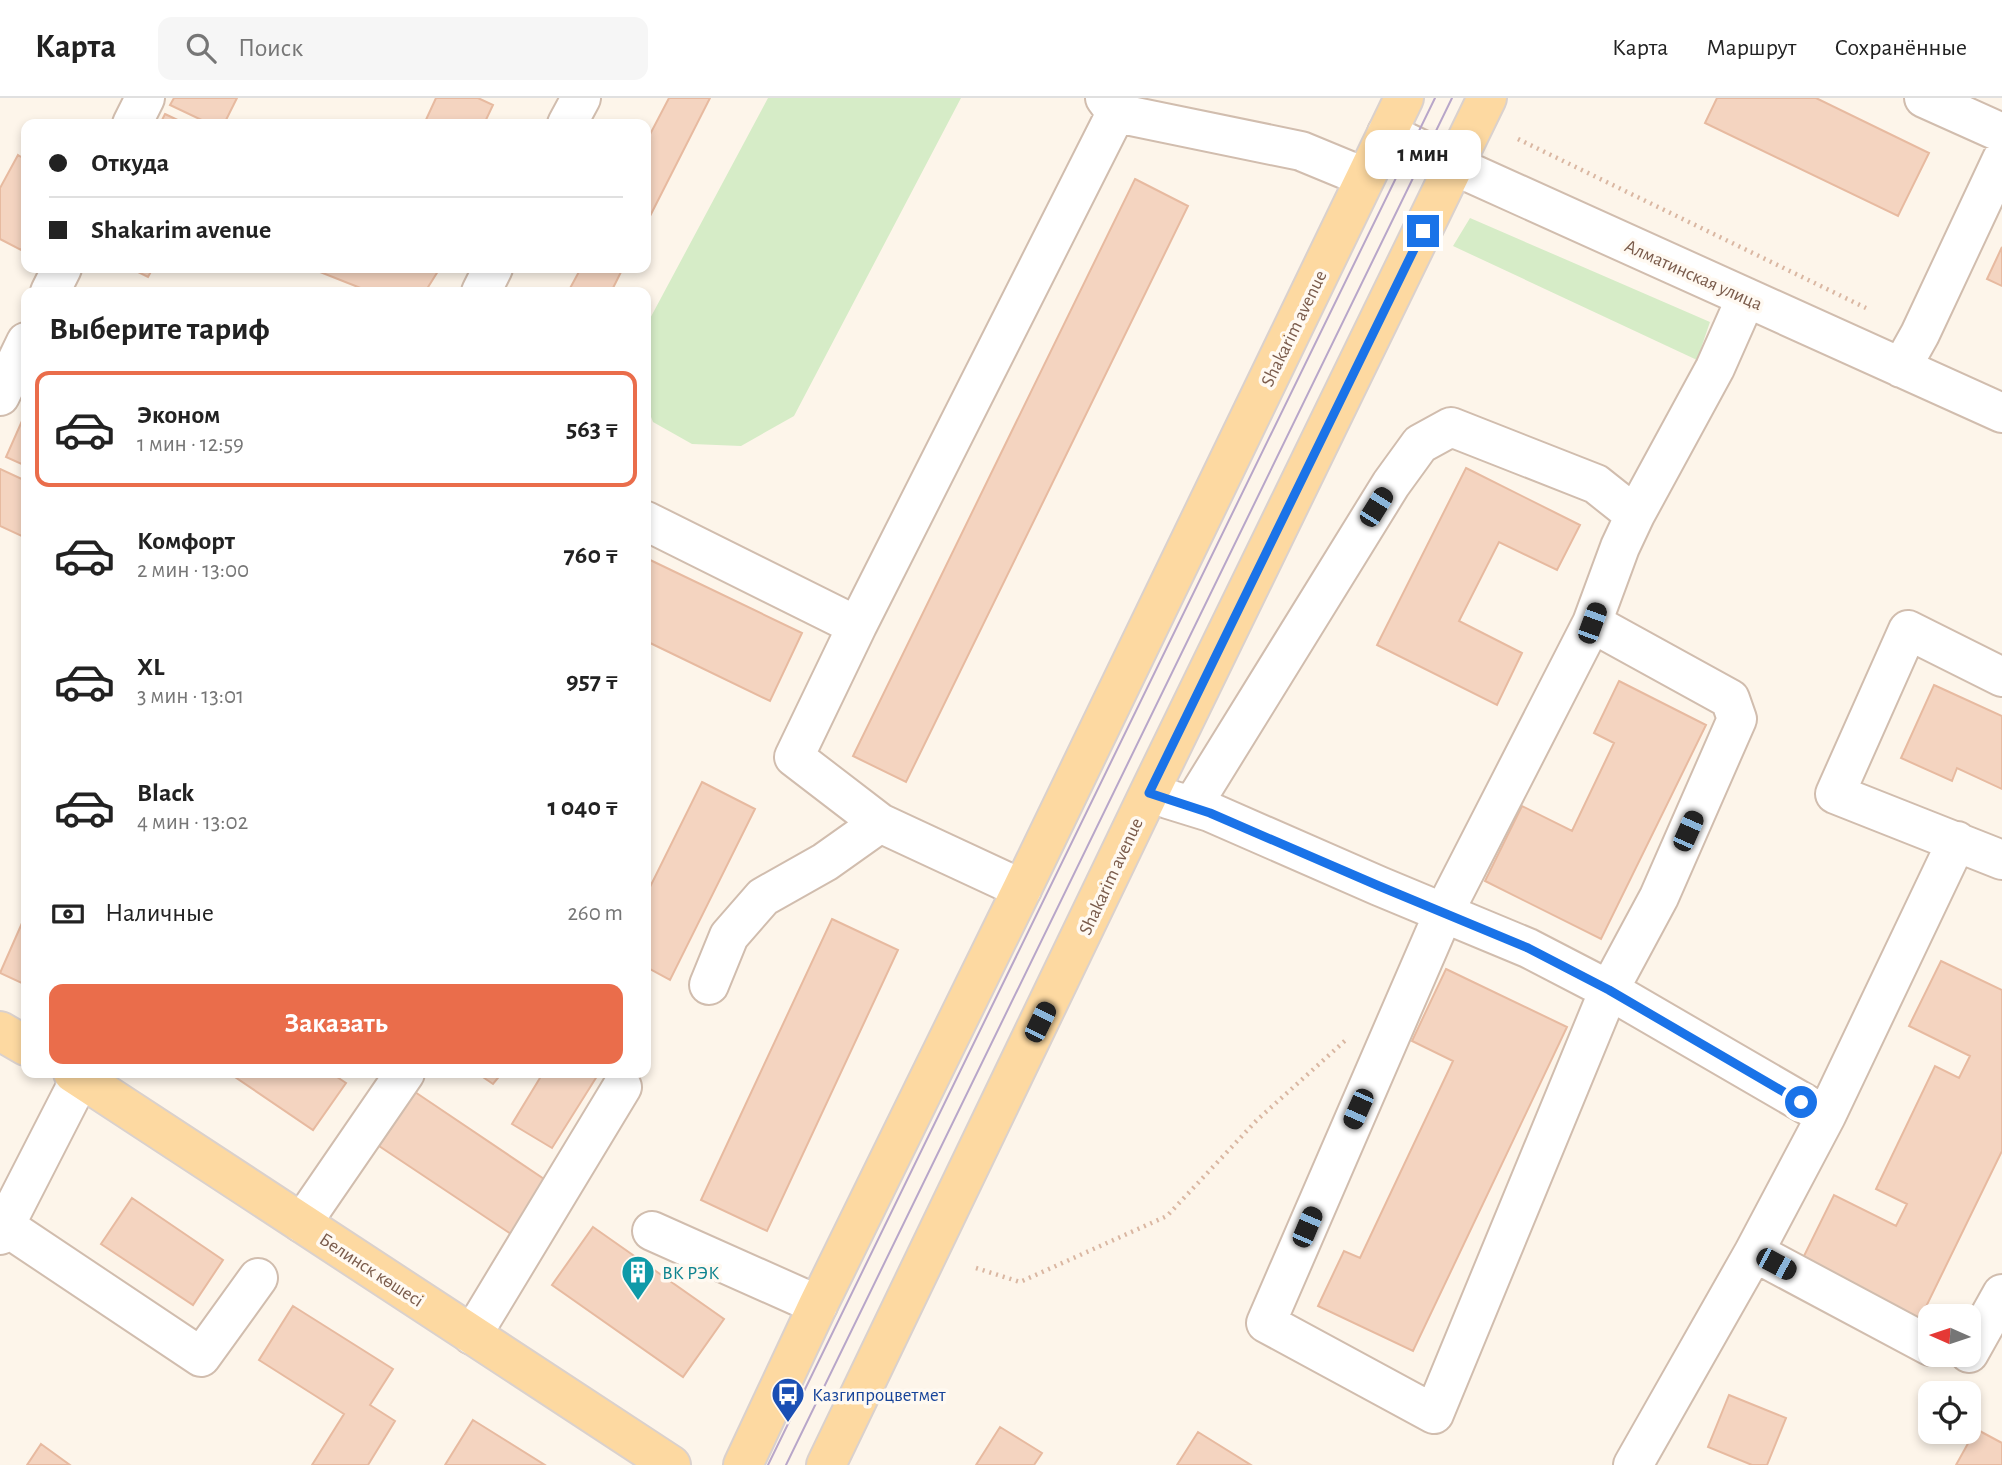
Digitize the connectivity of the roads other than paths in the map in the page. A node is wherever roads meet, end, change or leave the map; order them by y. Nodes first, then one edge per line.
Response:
1 (145, 98) edge
2 (581, 98) edge
3 (1404, 98) edge
4 (1487, 98) edge
5 (1936, 100) edge
6 (1111, 105) edge
7 (134, 119) edge
8 (570, 119) edge
9 (2002, 132) edge
10 (1387, 133) junction
11 (2002, 159) edge
12 (1455, 166) junction
13 (1364, 177) junction
14 (1746, 298) junction
15 (21, 352) edge
16 (1901, 368) junction
17 (0, 396) edge
18 (2002, 414) edge
19 (1635, 515) junction
20 (651, 523) edge
21 (1592, 623) junction
22 (857, 626) junction
23 (2002, 677) edge
24 (1149, 793) junction
25 (1192, 806) junction
26 (880, 823) junction
27 (1957, 841) junction
28 (2002, 860) edge
29 (1022, 889) junction
30 (1444, 912) junction
31 (709, 985) dead end
32 (1609, 990) junction
33 (0, 1031) edge
34 (21, 1043) edge
35 (77, 1078) edge
36 (85, 1078) edge
37 (402, 1078) edge
38 (622, 1087) dead end
39 (1826, 1116) junction
40 (302, 1223) junction
41 (2, 1230) edge
42 (652, 1231) dead end
43 (1754, 1252) junction
44 (258, 1278) dead end
45 (2002, 1294) edge
46 (818, 1305) junction
47 (1981, 1331) edge
48 (472, 1335) junction
49 (1918, 1340) edge
50 (671, 1465) edge
51 (743, 1465) edge
52 (826, 1465) edge
53 (1633, 1465) edge

1 - 7 street
2 - 8 street
3 - 10 main road, Shakarim avenue
4 - 12 main road, Shakarim avenue
5 - 9 street
6 - 13 street
6 - 22 street
10 - 12 street, Алматинская улица
10 - 13 main road, Shakarim avenue
11 - 16 street
12 - 14 street, Алматинская улица
12 - 24 main road, Shakarim avenue
13 - 29 main road, Shakarim avenue
14 - 16 street, Алматинская улица
14 - 19 street
15 - 17 street
16 - 18 street, Алматинская улица
19 - 21 street
19 - 25 street
20 - 22 street
21 - 30 street
21 - 32 street
22 - 26 street
23 - 27 street
24 - 25 street
24 - 52 main road, Shakarim avenue
25 - 30 street
26 - 29 street
26 - 31 street
27 - 28 street
27 - 39 street
29 - 46 main road, Shakarim avenue
30 - 32 street
30 - 32 street
32 - 39 street
33 - 34 main road
35 - 41 street
36 - 40 main road, Белинск көшесі
37 - 40 street
38 - 48 street
39 - 43 street
40 - 48 main road, Белинск көшесі
41 - 44 street
42 - 46 street
43 - 49 street
43 - 53 street
45 - 47 street
46 - 51 main road, Shakarim avenue
48 - 50 main road, Белинск көшесі

